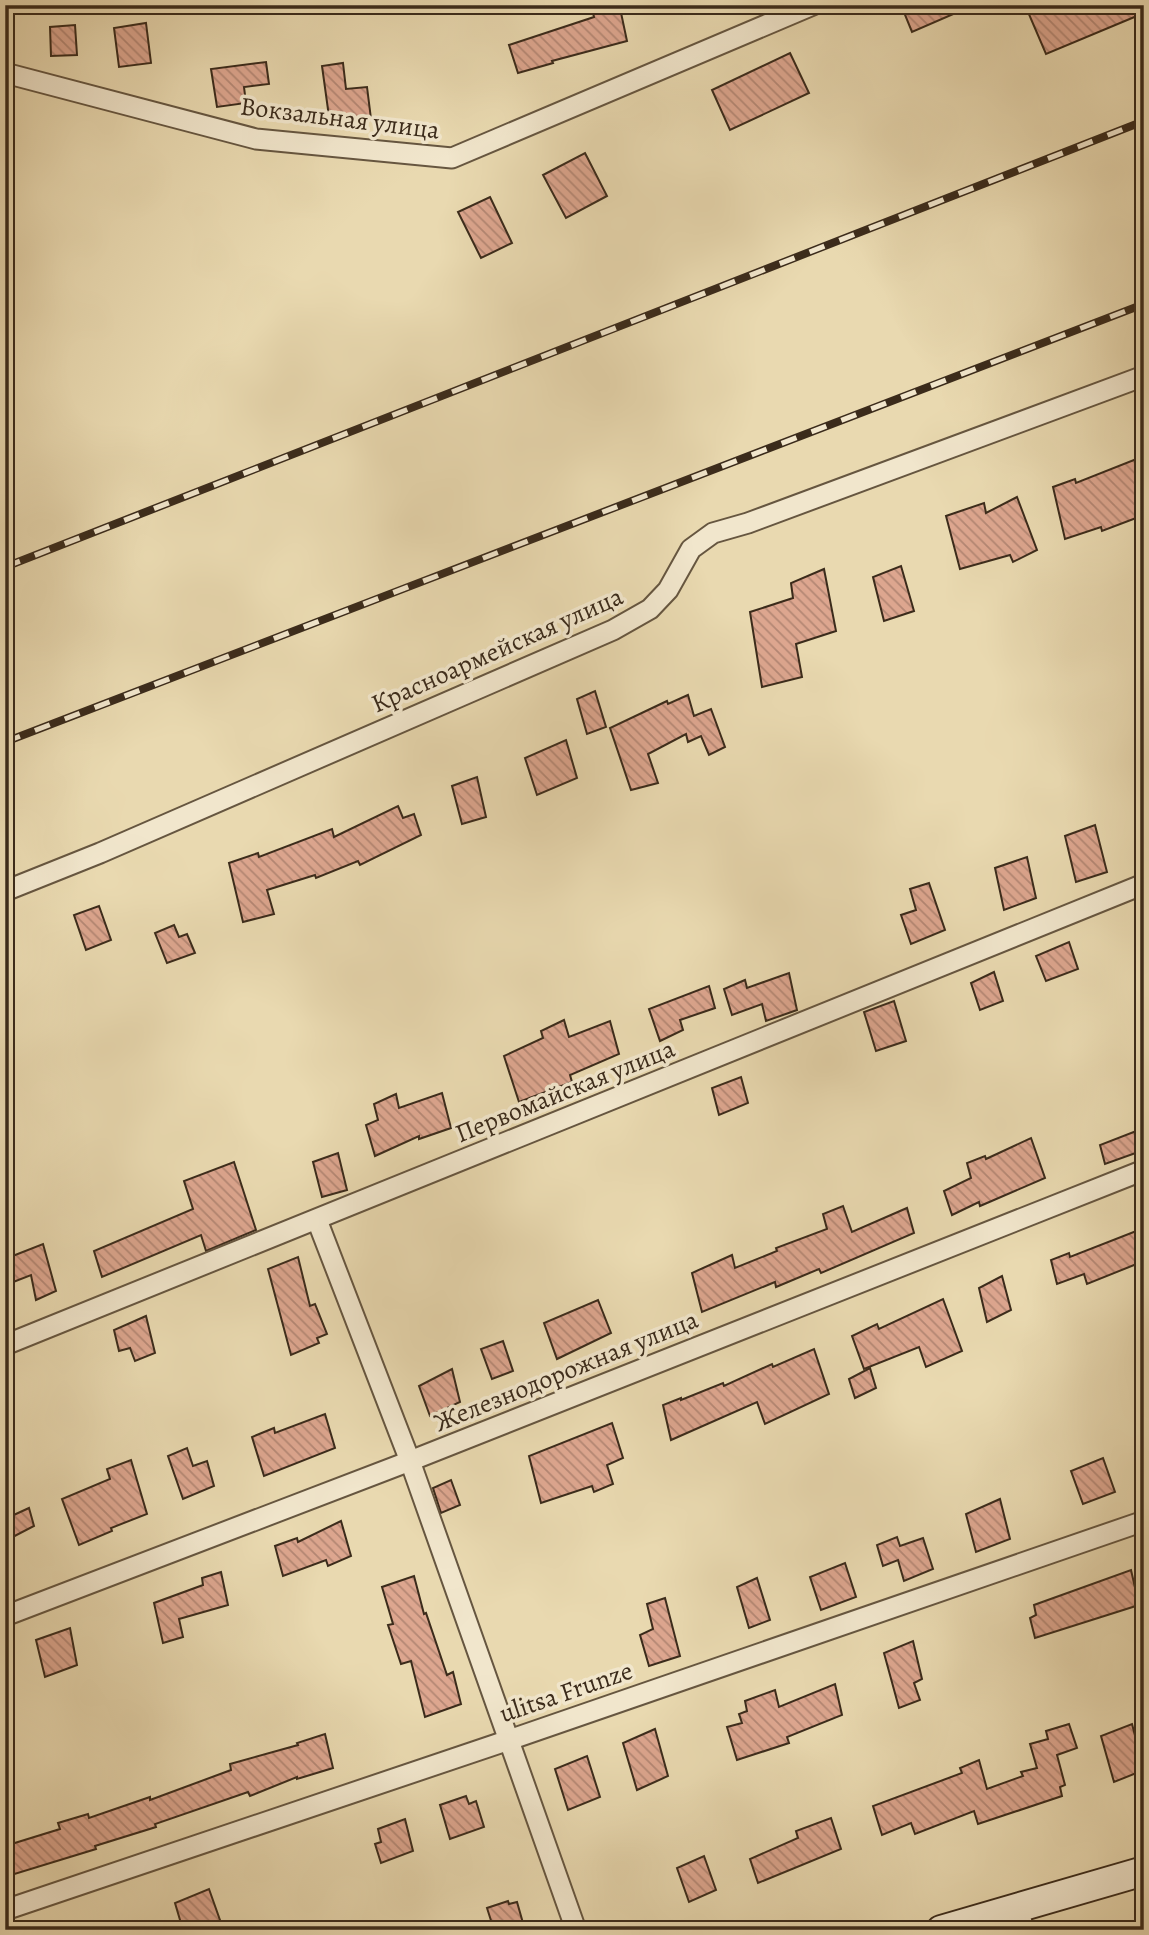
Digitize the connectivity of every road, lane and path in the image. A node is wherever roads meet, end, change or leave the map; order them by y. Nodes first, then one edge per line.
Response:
1 (813, 5) edge
2 (5, 73) edge
3 (1144, 376) edge
4 (1144, 884) edge
5 (5, 891) edge
6 (1144, 1170) edge
7 (317, 1220) junction
8 (5, 1345) edge
9 (410, 1461) junction
10 (1144, 1521) edge
11 (5, 1616) edge
12 (509, 1740) junction
13 (1144, 1871) edge
14 (5, 1910) edge
15 (1025, 1918) edge
16 (945, 1929) edge
17 (576, 1930) edge

1 - 2 street, Вокзальная улица
3 - 5 street, Красноармейская улица
4 - 7 street, Первомайская улица
6 - 9 street, Железнодорожная улица
7 - 8 street, Первомайская улица
7 - 9 street
9 - 11 street, Железнодорожная улица
9 - 12 street
10 - 12 street, ulitsa Frunze
12 - 14 street, ulitsa Frunze
12 - 17 street
13 - 15 main road
15 - 16 main road

